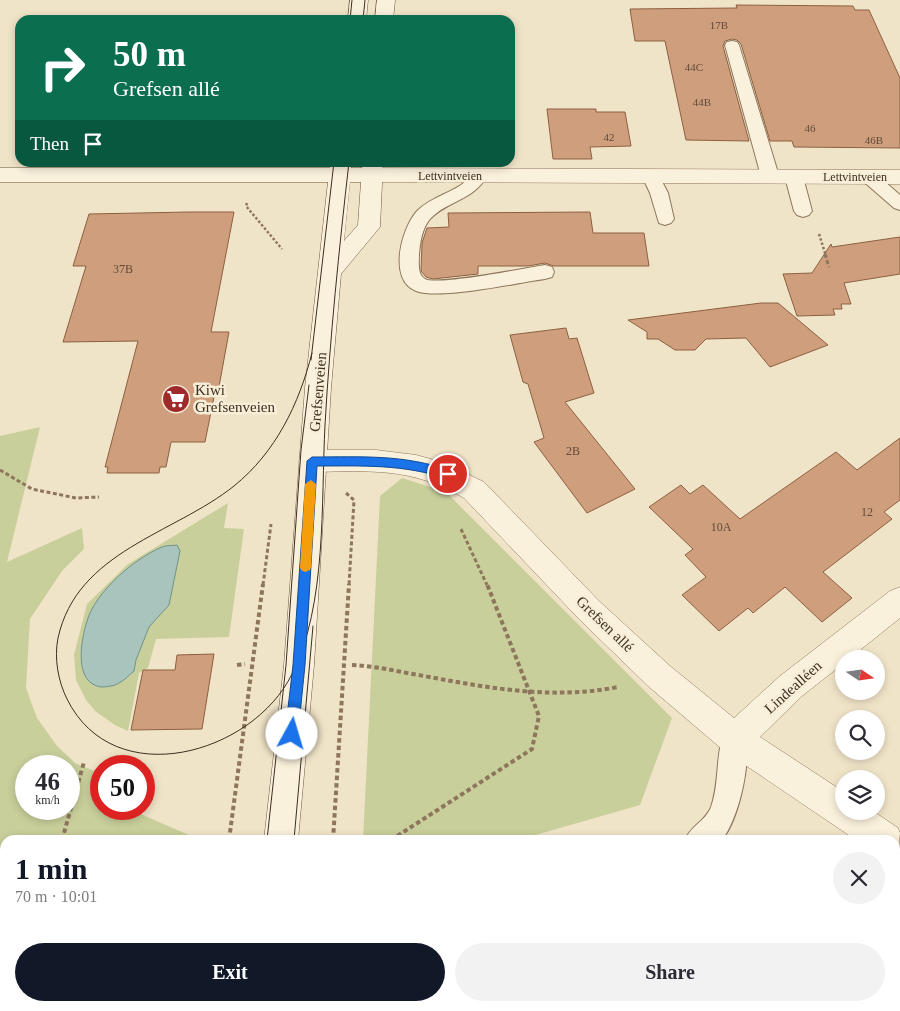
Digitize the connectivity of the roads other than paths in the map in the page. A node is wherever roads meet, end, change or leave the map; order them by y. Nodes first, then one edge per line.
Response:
1 (359, 0) edge
2 (386, 0) edge
3 (357, 15) edge
4 (384, 15) edge
5 (732, 46) dead end
6 (341, 168) edge
7 (373, 169) edge
8 (0, 175) edge
9 (478, 176) junction
10 (651, 176) junction
11 (770, 176) junction
12 (794, 176) junction
13 (869, 177) junction
14 (900, 177) edge
15 (900, 204) edge
16 (803, 211) dead end
17 (665, 219) dead end
18 (545, 272) dead end
19 (329, 273) junction
20 (312, 461) junction
21 (900, 600) edge
22 (734, 739) junction
23 (282, 835) edge
24 (710, 835) edge
25 (878, 835) edge

1 - 3 street
2 - 4 street
5 - 11 lane
6 - 7 street, Lettvintveien
6 - 8 street, Lettvintveien
6 - 19 street, Grefsenveien
7 - 9 street, Lettvintveien
7 - 19 street
9 - 10 street, Lettvintveien
9 - 18 lane
10 - 11 street, Lettvintveien
10 - 17 lane
11 - 12 street, Lettvintveien
12 - 13 street, Lettvintveien
12 - 16 lane
13 - 14 street, Lettvintveien
13 - 15 lane
19 - 20 street, Grefsenveien
20 - 22 street, Grefsen allé
20 - 23 street, Grefsenveien
21 - 22 street, Lindealléen
22 - 24 lane
22 - 25 street, Grefsen allé

